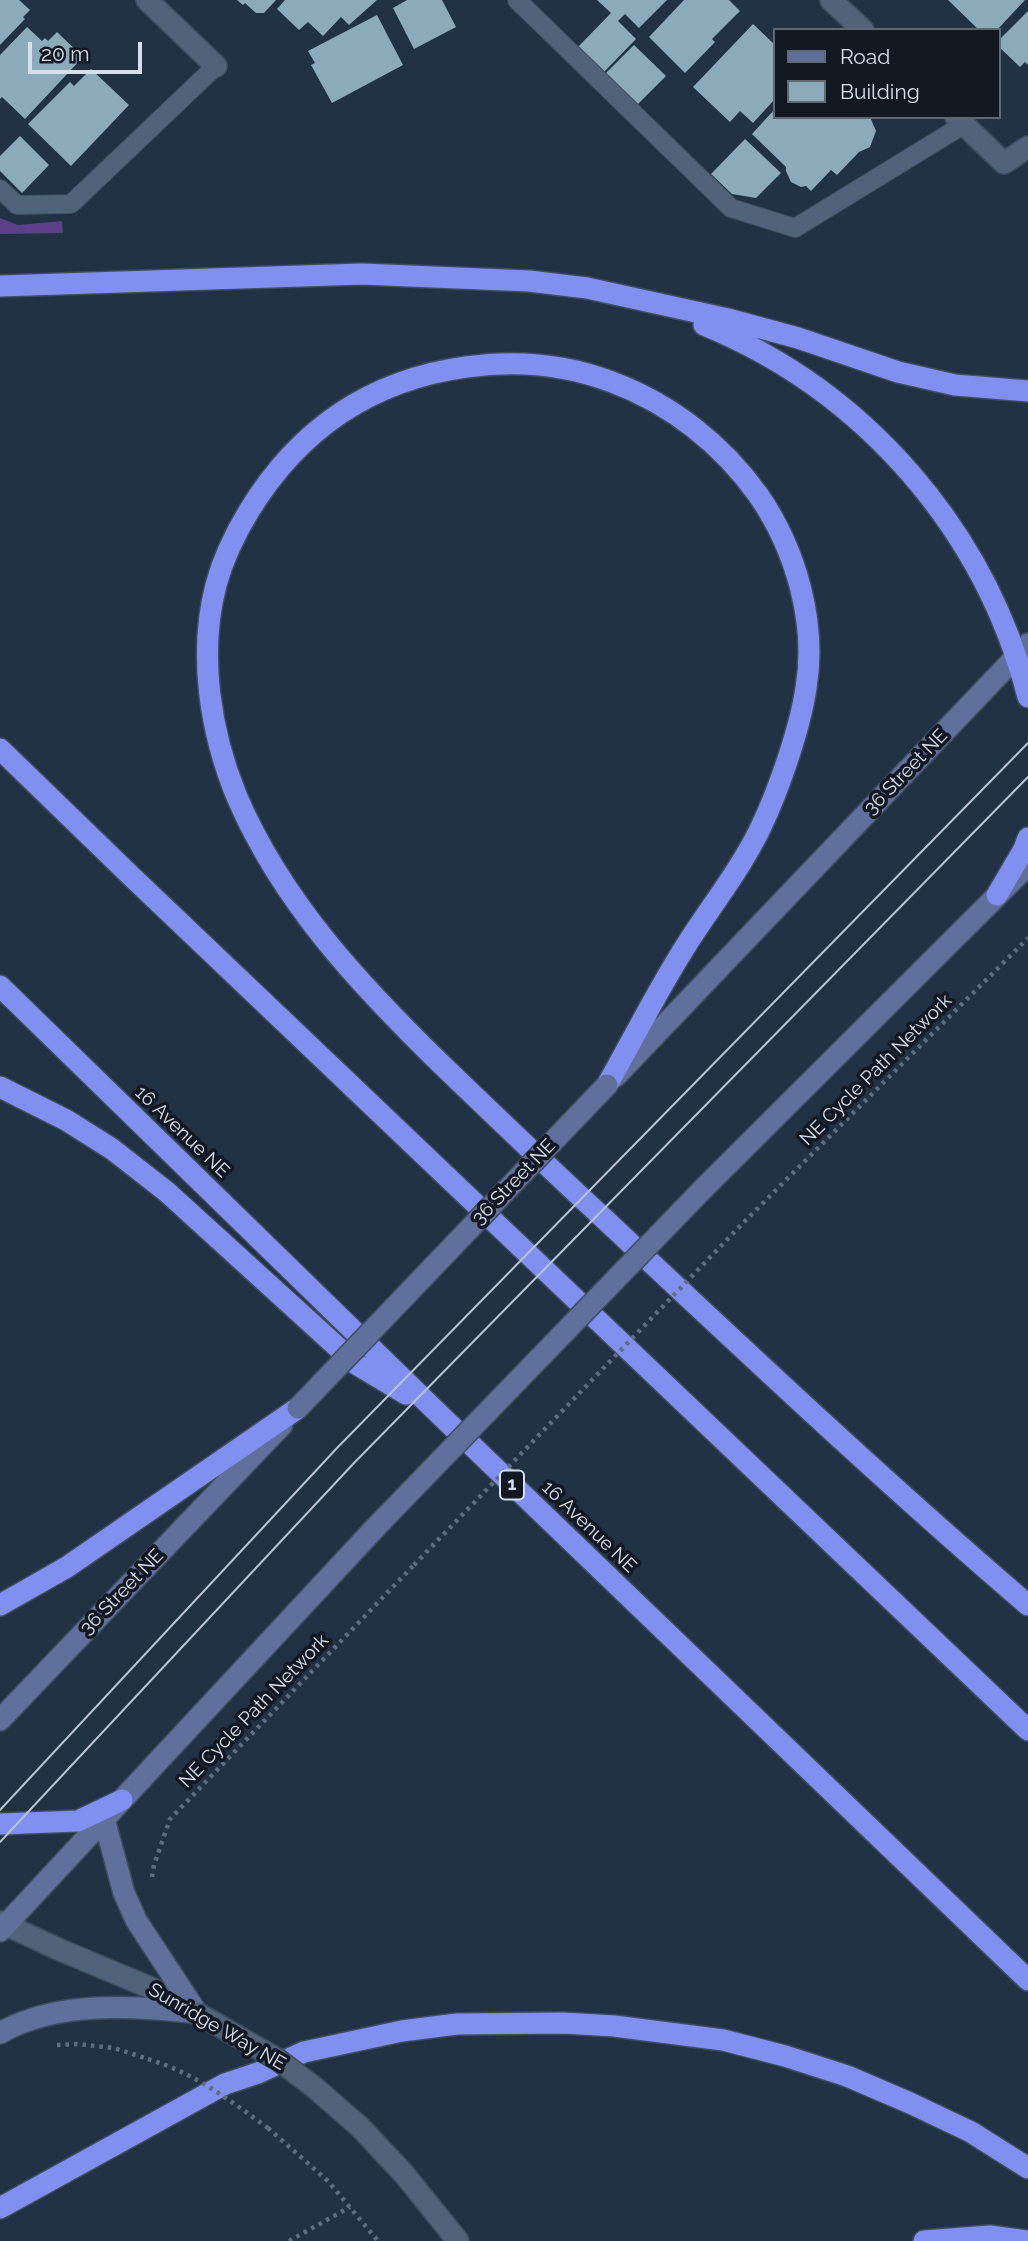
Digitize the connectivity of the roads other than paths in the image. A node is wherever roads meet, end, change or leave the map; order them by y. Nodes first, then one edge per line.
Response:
1 (147, 0) edge
2 (517, 0) edge
3 (831, 0) edge
4 (861, 28) edge
5 (216, 66) joint
6 (959, 121) edge
7 (1028, 147) edge
8 (0, 189) edge
9 (0, 286) edge
10 (647, 301) junction
11 (1028, 391) edge
12 (1023, 650) edge
13 (1028, 697) edge
14 (0, 749) edge
15 (1028, 838) edge
16 (1028, 865) edge
17 (997, 895) junction
18 (0, 986) edge
19 (607, 1085) junction
20 (0, 1087) edge
21 (298, 1408) junction
22 (439, 1414) junction
23 (0, 1605) edge
24 (1028, 1605) edge
25 (0, 1720) edge
26 (1028, 1730) edge
27 (122, 1800) junction
28 (104, 1819) junction
29 (0, 1824) edge
30 (2, 1926) edge
31 (1028, 1980) edge
32 (197, 2013) junction
33 (0, 2033) edge
34 (1028, 2168) edge
35 (0, 2208) edge
36 (458, 2241) edge
37 (924, 2241) edge
38 (1027, 2241) edge

1 - 5 street
2 - 6 lane
3 - 4 street
5 - 8 lane
6 - 7 street
9 - 10 highway
10 - 11 highway
10 - 12 highway
12 - 13 highway
12 - 19 main road, 36 Street NE
14 - 26 highway
15 - 17 highway
16 - 17 main road
17 - 27 main road, bridge
18 - 22 highway, 16 Avenue NE / 1
19 - 21 main road, 36 Street NE, bridge
19 - 24 highway
20 - 22 highway
21 - 23 highway
21 - 25 main road, 36 Street NE
22 - 31 highway, 16 Avenue NE / 1
27 - 28 main road
27 - 29 highway
28 - 30 main road
28 - 32 main road
30 - 32 street, Sunridge Way NE
32 - 33 main road
32 - 36 street, Sunridge Way NE, bridge
34 - 35 highway
37 - 38 highway

